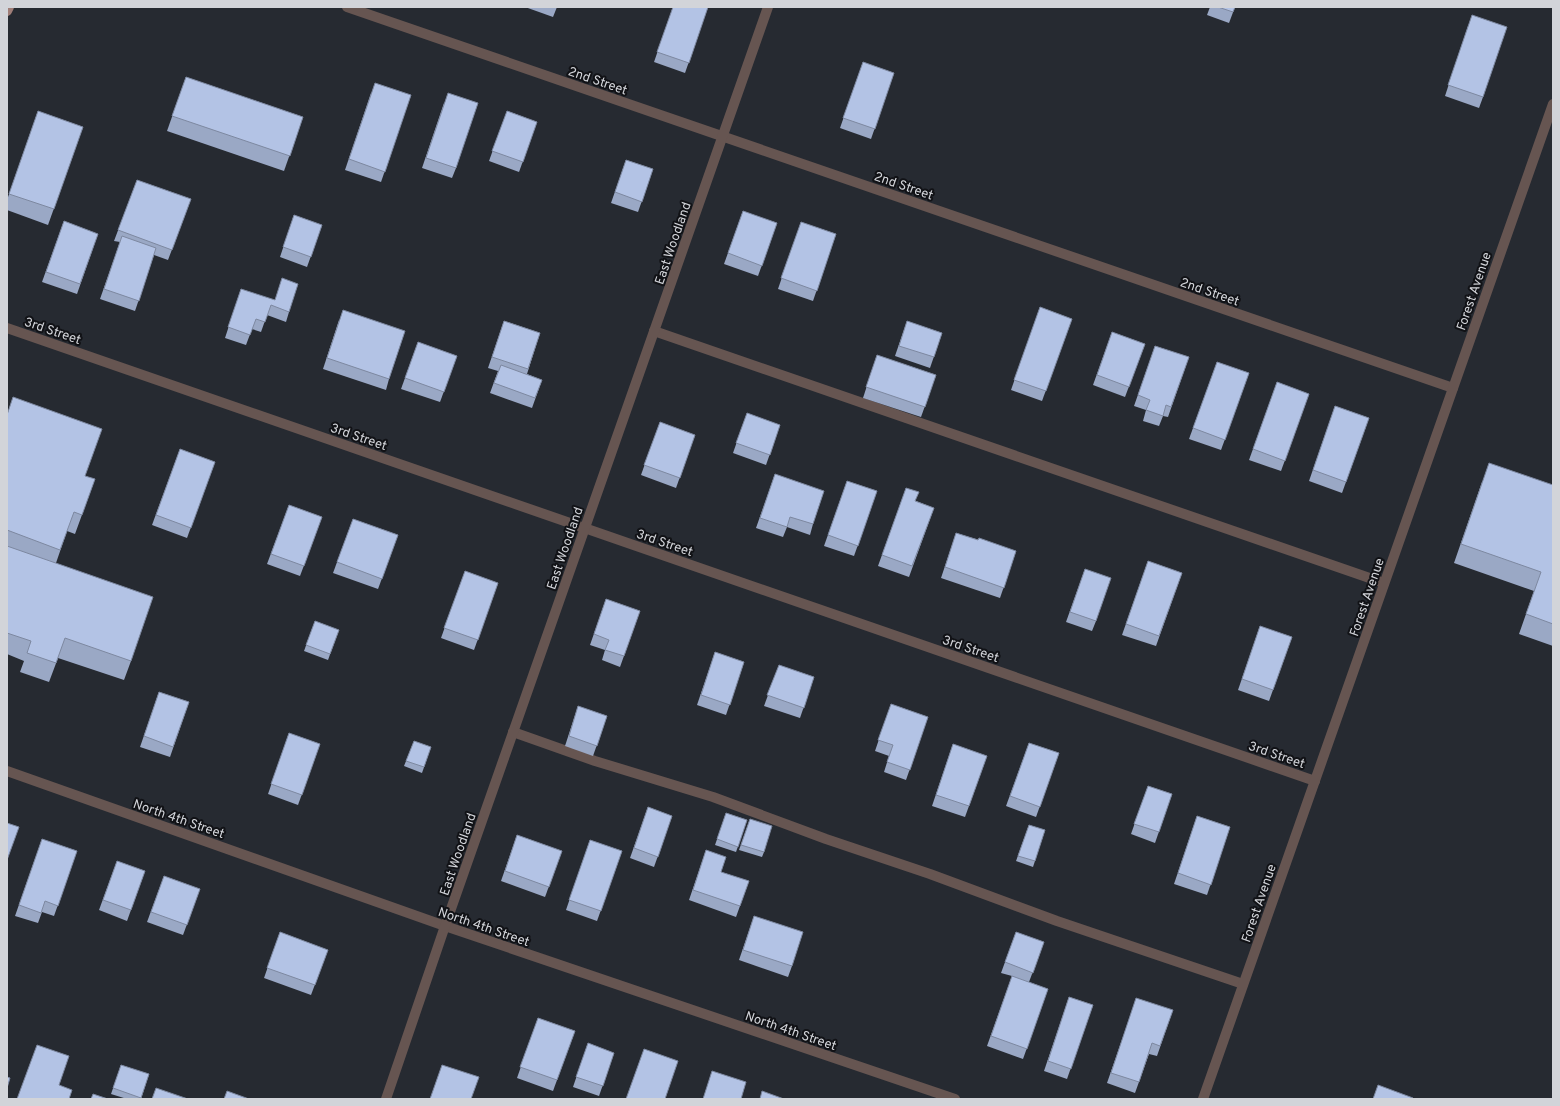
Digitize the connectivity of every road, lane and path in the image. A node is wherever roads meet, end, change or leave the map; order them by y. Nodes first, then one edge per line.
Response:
1 (8, 7) edge
2 (347, 7) edge
3 (768, 7) edge
4 (7, 11) edge
5 (1553, 104) edge
6 (723, 136) junction
7 (7, 328) edge
8 (654, 331) junction
9 (1453, 388) junction
10 (585, 528) junction
11 (1384, 583) junction
12 (513, 732) junction
13 (7, 771) edge
14 (1315, 781) junction
15 (445, 926) junction
16 (1243, 984) junction
17 (386, 1099) edge
18 (955, 1099) edge
19 (1203, 1099) edge

1 - 4 main road
2 - 6 street, 2nd Street
3 - 6 street, East Woodland
5 - 9 street, Forest Avenue
6 - 8 street, East Woodland
6 - 9 street, 2nd Street
7 - 10 street, 3rd Street
8 - 10 street, East Woodland
8 - 11 street
9 - 11 street, Forest Avenue
10 - 12 street, East Woodland
10 - 14 street, 3rd Street
11 - 14 street, Forest Avenue
12 - 15 street, East Woodland
12 - 16 street
13 - 15 street, North 4th Street
14 - 16 street, Forest Avenue
15 - 17 street, East Woodland
15 - 18 street, North 4th Street
16 - 19 street, Forest Avenue

